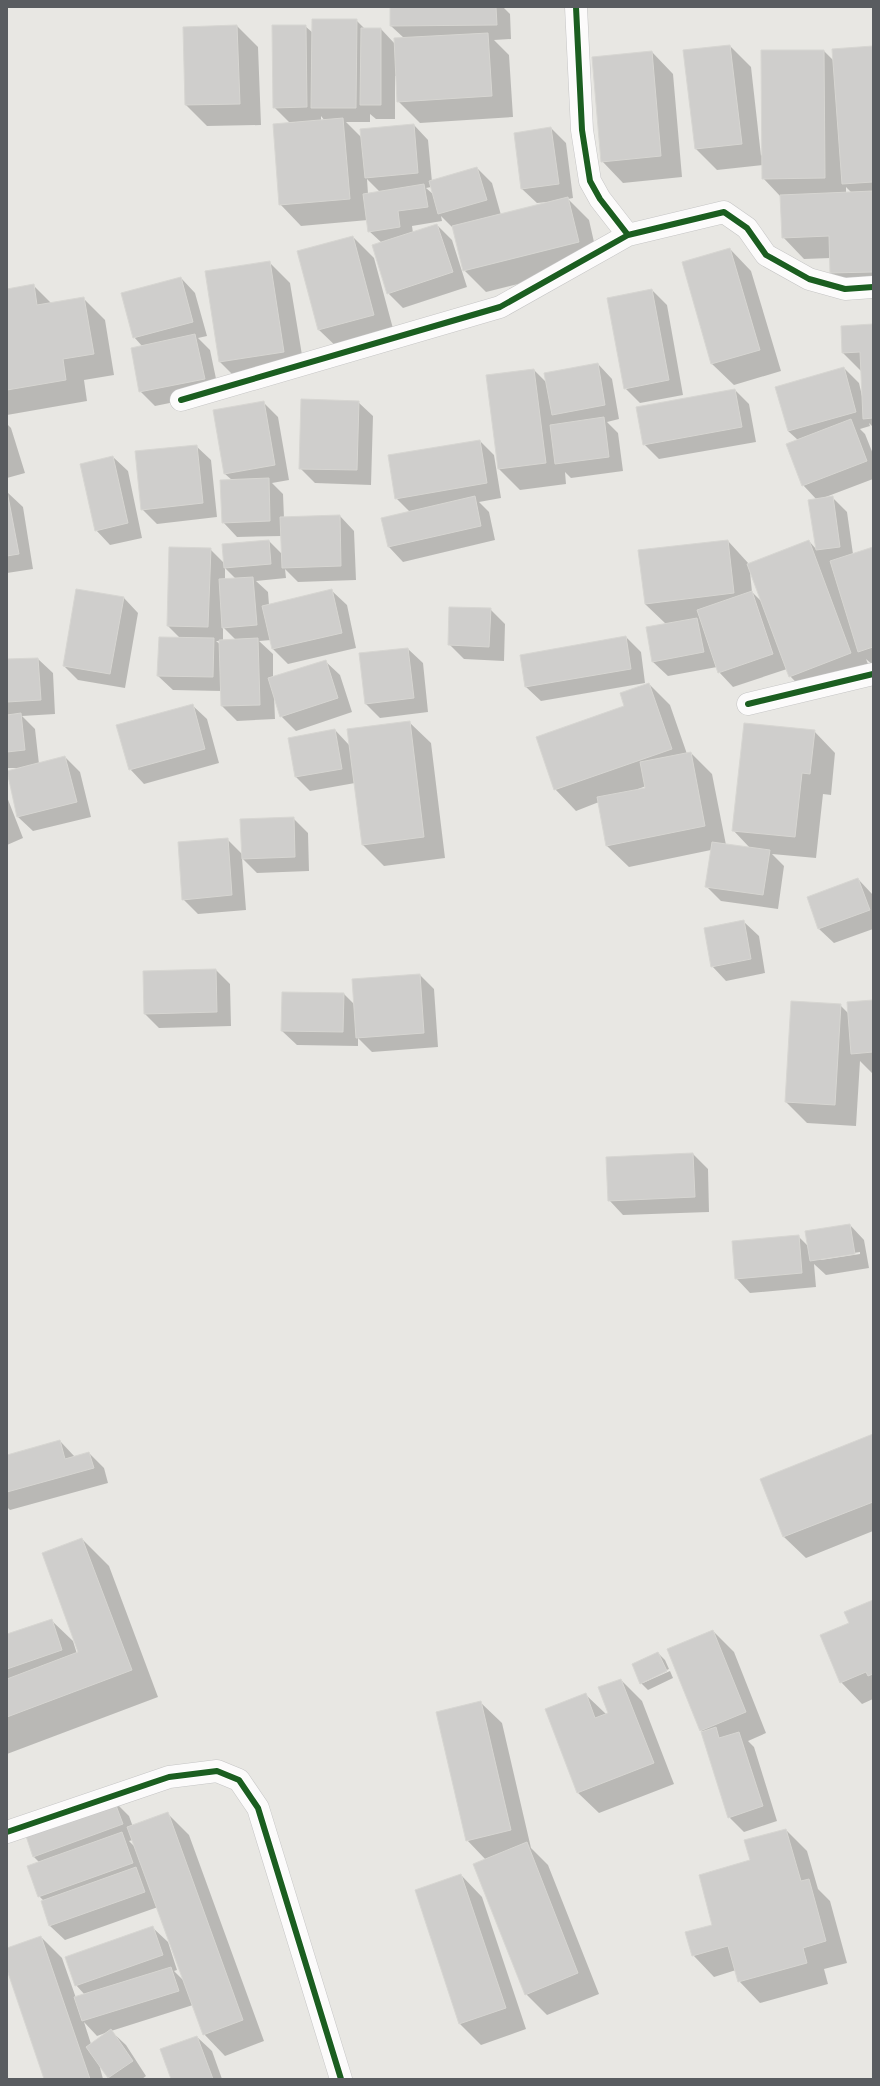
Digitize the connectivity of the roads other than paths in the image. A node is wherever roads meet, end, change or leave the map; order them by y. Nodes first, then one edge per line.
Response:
1 (576, 7) edge
2 (628, 235) junction
3 (873, 287) edge
4 (181, 400) dead end
5 (873, 674) edge
6 (748, 704) dead end
7 (7, 1832) edge
8 (341, 2079) edge

1 - 2 street
2 - 3 street
2 - 4 street
5 - 6 street
7 - 8 street

